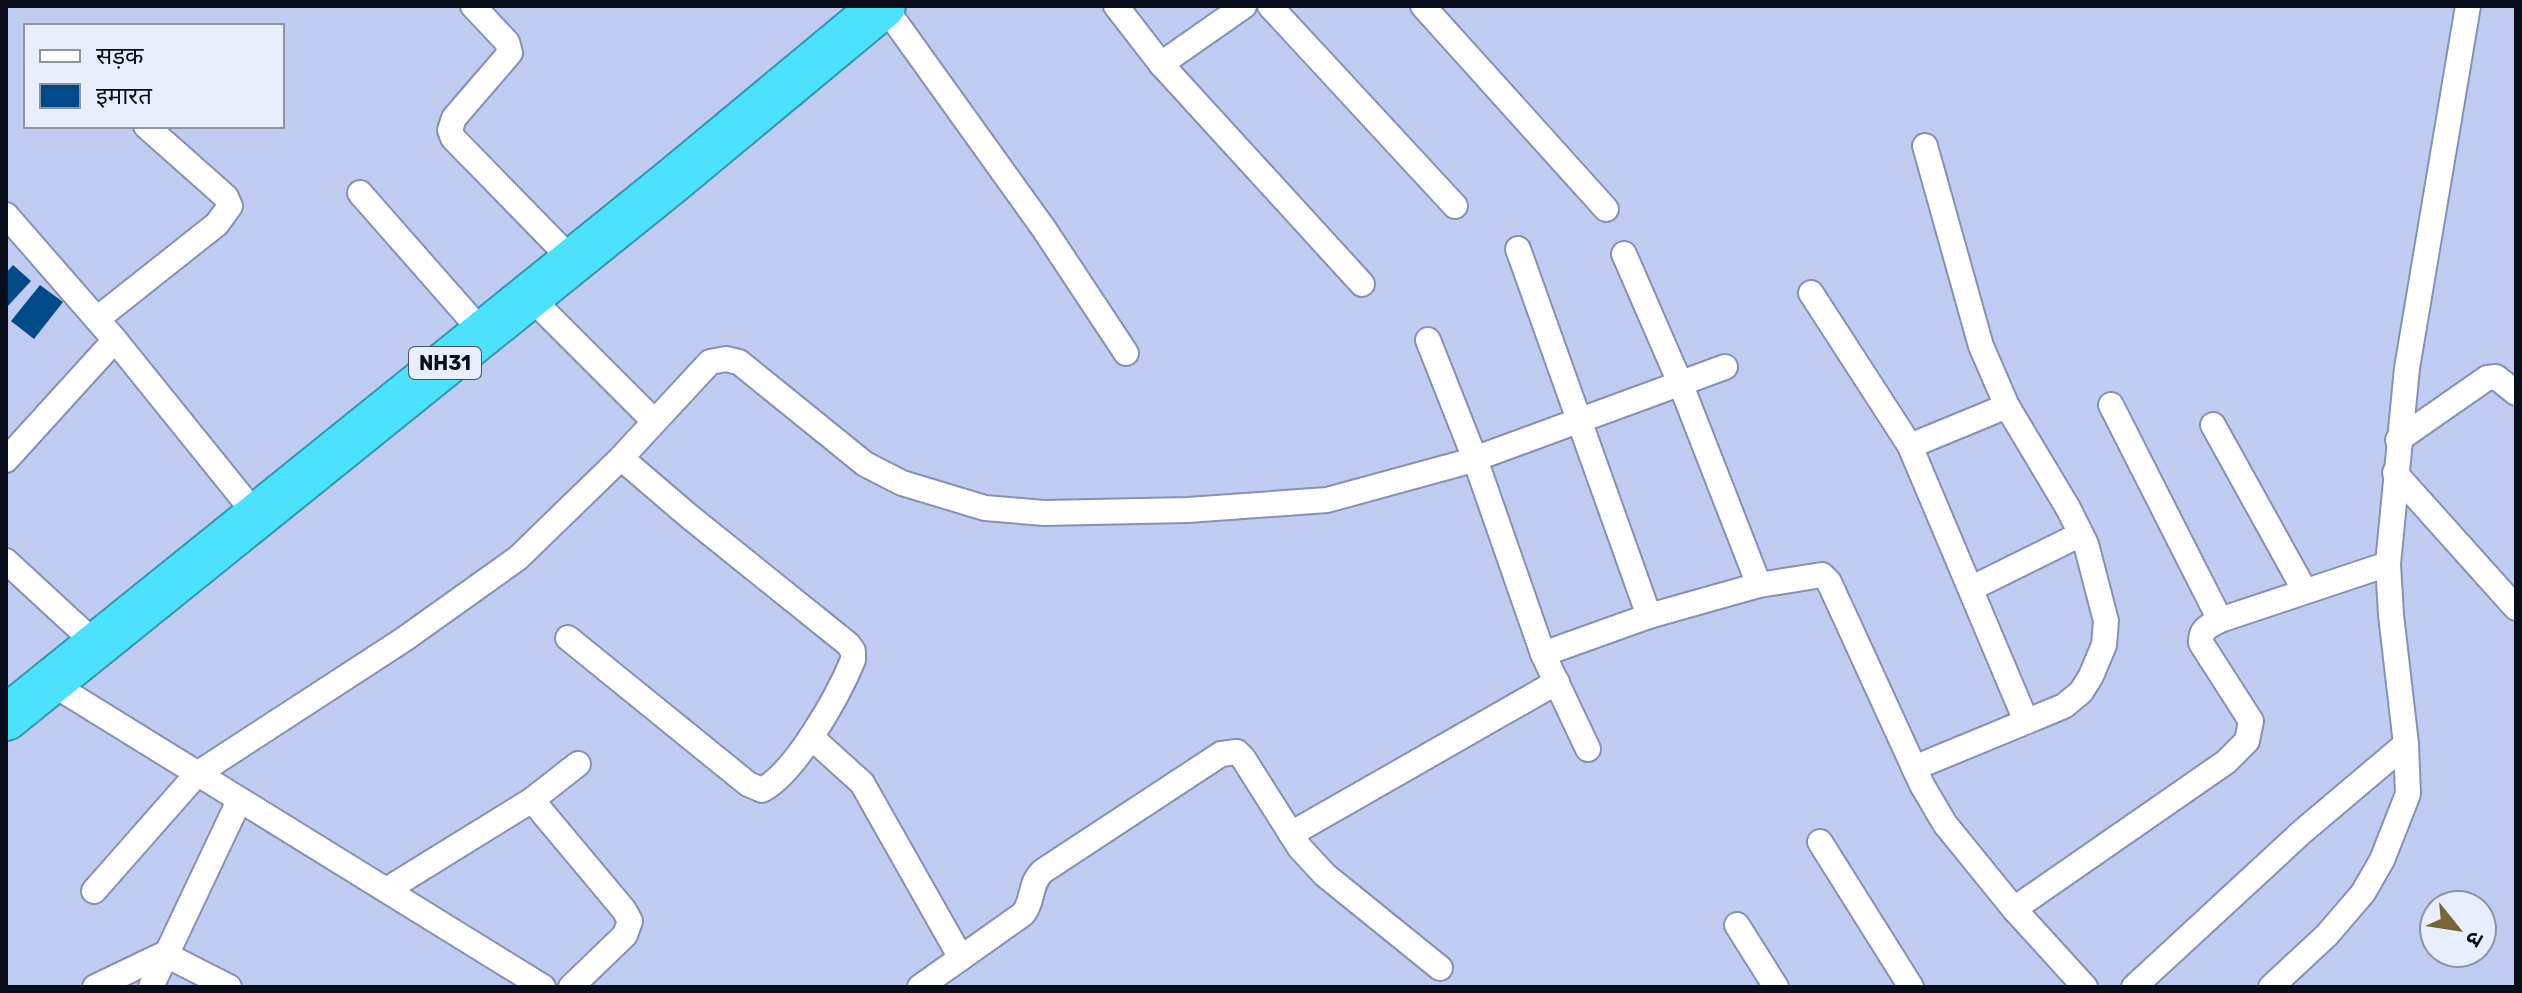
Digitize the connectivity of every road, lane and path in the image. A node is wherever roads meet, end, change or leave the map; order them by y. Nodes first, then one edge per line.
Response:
1 (473, 6) edge
2 (883, 6) edge
3 (1116, 6) edge
4 (1244, 6) edge
5 (1270, 6) edge
6 (1423, 6) edge
7 (2468, 6) edge
8 (1161, 64) junction
9 (148, 128) edge
10 (1925, 146) dead end
11 (360, 193) dead end
12 (1455, 206) dead end
13 (1606, 209) dead end
14 (6, 215) edge
15 (1518, 249) dead end
16 (1624, 254) dead end
17 (572, 260) junction
18 (1362, 284) dead end
19 (1811, 293) dead end
20 (529, 296) junction
21 (97, 319) junction
22 (483, 333) junction
23 (115, 340) junction
24 (1428, 340) dead end
25 (1126, 353) dead end
26 (1725, 367) dead end
27 (1681, 385) junction
28 (2516, 393) edge
29 (2111, 405) dead end
30 (2007, 406) junction
31 (654, 421) junction
32 (1579, 421) junction
33 (2213, 425) dead end
34 (2398, 440) junction
35 (1910, 446) junction
36 (621, 458) junction
37 (1475, 459) junction
38 (6, 460) edge
39 (2395, 473) junction
40 (257, 516) junction
41 (2081, 534) junction
42 (6, 561) edge
43 (2388, 564) junction
44 (1759, 585) junction
45 (1972, 588) junction
46 (2305, 591) junction
47 (2516, 608) edge
48 (1649, 616) junction
49 (2220, 620) junction
50 (568, 638) dead end
51 (97, 645) junction
52 (1543, 654) junction
53 (1557, 682) junction
54 (51, 683) junction
55 (6, 718) edge
56 (2026, 721) junction
57 (811, 737) junction
58 (2406, 744) junction
59 (1588, 749) dead end
60 (578, 764) dead end
61 (1914, 768) junction
62 (197, 774) junction
63 (532, 800) junction
64 (239, 801) junction
65 (1291, 834) junction
66 (1820, 842) dead end
67 (388, 889) junction
68 (94, 891) dead end
69 (2014, 909) junction
70 (1737, 925) dead end
71 (164, 954) junction
72 (961, 958) junction
73 (1440, 968) dead end
74 (95, 987) edge
75 (151, 987) edge
76 (229, 987) edge
77 (543, 987) edge
78 (571, 987) edge
79 (920, 987) edge
80 (1776, 987) edge
81 (1911, 987) edge
82 (2085, 987) edge
83 (2134, 987) edge
84 (2271, 987) edge

1 - 17 street
2 - 17 highway, NH31
2 - 25 street
3 - 8 street
4 - 8 street
5 - 12 street
6 - 13 street
7 - 34 street
8 - 18 street
9 - 21 street
10 - 30 street
11 - 22 street
14 - 21 street
15 - 32 street
16 - 27 street
17 - 20 highway, NH31
19 - 35 street
20 - 22 highway, NH31
20 - 31 street
21 - 23 street
22 - 40 highway, NH31
23 - 38 street
23 - 40 street
24 - 37 street
26 - 27 street
27 - 32 street
27 - 44 street
28 - 34 street
29 - 49 street
30 - 35 street
30 - 41 street
31 - 36 street
31 - 37 street
32 - 37 street
32 - 48 street
33 - 46 street
34 - 39 street
35 - 45 street
36 - 57 street
36 - 62 street
37 - 52 street
39 - 43 street
39 - 47 street
40 - 51 highway, NH31
41 - 45 street
41 - 56 street
42 - 51 street
43 - 46 street
43 - 58 street
44 - 48 street
44 - 61 street
45 - 56 street
46 - 49 street
48 - 52 street
49 - 69 street
50 - 57 street
51 - 54 highway, NH31
52 - 53 street
53 - 59 street
53 - 65 street
54 - 55 highway, NH31
54 - 62 street
56 - 61 street
57 - 72 street
58 - 83 street
58 - 84 street
60 - 63 street
61 - 69 street
62 - 64 street
62 - 68 street
63 - 67 street
63 - 78 street
64 - 67 street
64 - 71 street
65 - 72 street
65 - 73 street
66 - 81 street
67 - 77 street
69 - 82 street
70 - 80 street
71 - 74 street
71 - 75 street
71 - 76 street
72 - 79 street

